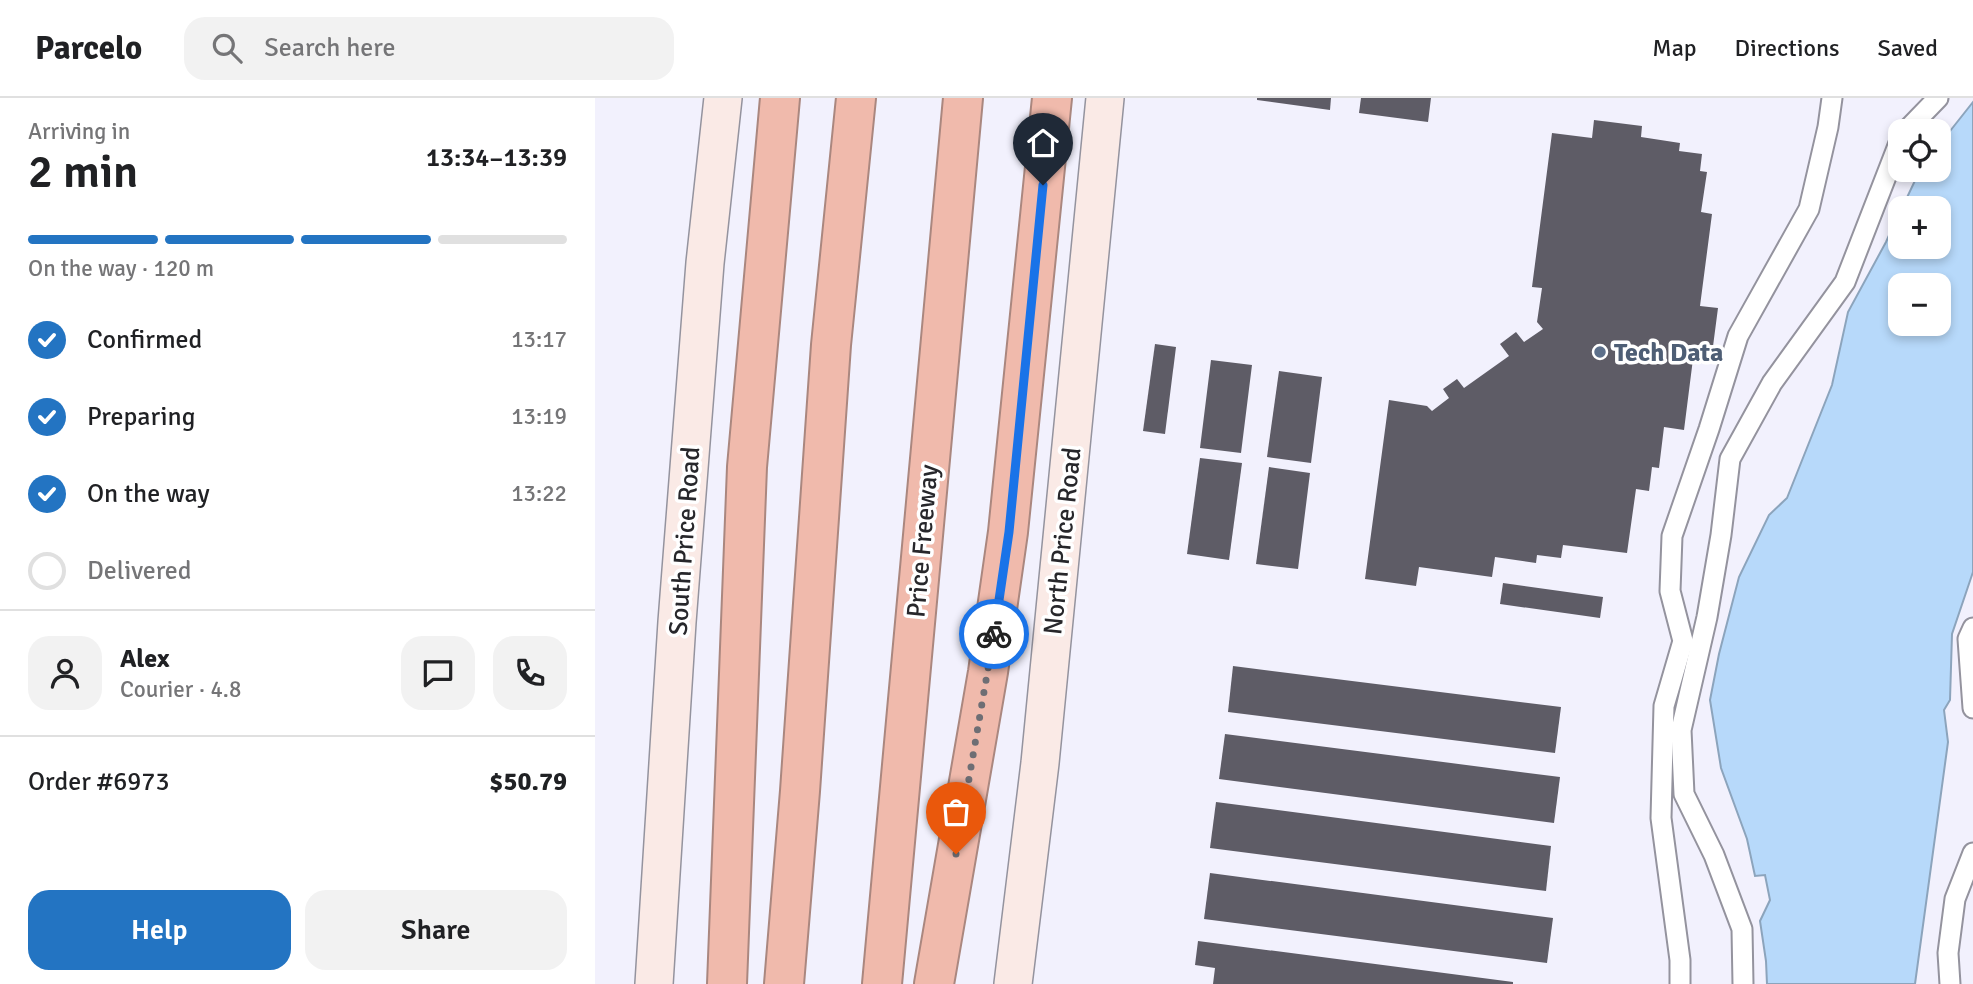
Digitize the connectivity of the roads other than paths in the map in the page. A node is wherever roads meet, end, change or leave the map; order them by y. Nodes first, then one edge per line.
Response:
1 (723, 98) edge
2 (780, 98) edge
3 (856, 98) edge
4 (963, 98) edge
5 (1052, 98) edge
6 (1105, 98) edge
7 (1832, 98) edge
8 (1938, 98) edge
9 (1918, 119) edge
10 (1888, 171) edge
11 (1973, 628) edge
12 (1973, 708) edge
13 (1973, 853) edge
14 (654, 984) edge
15 (727, 984) edge
16 (784, 984) edge
17 (882, 984) edge
18 (935, 984) edge
19 (1013, 984) edge
20 (1680, 984) edge
21 (1743, 984) edge
22 (1950, 984) edge

1 - 14 main road, South Price Road
2 - 15 highway
3 - 16 highway
4 - 17 highway, Price Freeway
5 - 18 highway
6 - 19 main road, North Price Road
7 - 20 street
8 - 9 street
10 - 21 street
11 - 12 street
13 - 22 street

